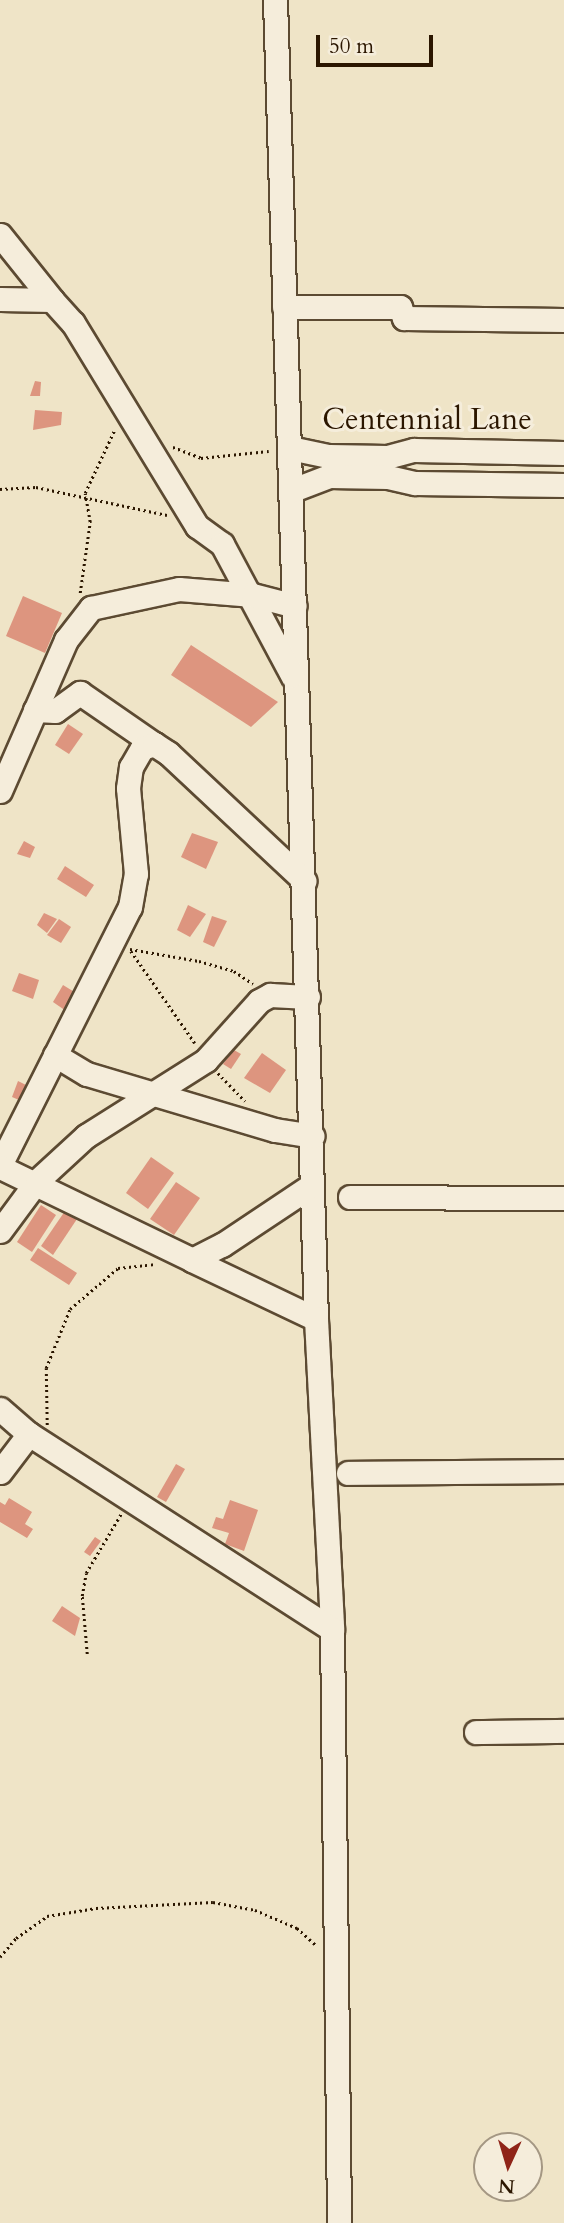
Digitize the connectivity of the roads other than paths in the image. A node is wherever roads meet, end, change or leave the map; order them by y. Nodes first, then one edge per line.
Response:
1 (275, 0) edge
2 (0, 235) edge
3 (0, 299) edge
4 (52, 300) junction
5 (284, 307) junction
6 (564, 320) edge
7 (290, 448) junction
8 (414, 450) junction
9 (512, 452) junction
10 (564, 453) edge
11 (329, 466) junction
12 (363, 467) junction
13 (415, 483) junction
14 (512, 485) junction
15 (564, 485) edge
16 (290, 491) junction
17 (253, 595) junction
18 (295, 606) junction
19 (296, 684) junction
20 (35, 710) junction
21 (154, 744) junction
22 (0, 791) edge
23 (305, 881) junction
24 (308, 997) junction
25 (55, 1055) junction
26 (156, 1094) junction
27 (313, 1136) junction
28 (0, 1166) edge
29 (37, 1181) junction
30 (312, 1185) junction
31 (350, 1197) dead end
32 (564, 1198) edge
33 (0, 1231) edge
34 (192, 1260) junction
35 (316, 1319) junction
36 (0, 1409) edge
37 (38, 1440) junction
38 (564, 1471) edge
39 (0, 1472) edge
40 (348, 1473) dead end
41 (332, 1629) junction
42 (564, 1731) edge
43 (476, 1732) dead end
44 (339, 2223) edge

1 - 5 street
2 - 4 street
3 - 4 street
4 - 17 street
5 - 6 street
5 - 7 street
7 - 11 street, Centennial Lane
7 - 16 street
8 - 9 street, Centennial Lane
8 - 12 street, Centennial Lane
8 - 13 street
9 - 10 street, Centennial Lane
9 - 14 street
11 - 12 street, Centennial Lane
11 - 16 street, Centennial Lane
12 - 13 street, Centennial Lane
13 - 14 street, Centennial Lane
14 - 15 street, Centennial Lane
16 - 18 street
17 - 18 street
17 - 19 street
17 - 20 street
18 - 19 street
19 - 23 street
20 - 21 street
20 - 22 street
21 - 23 street
21 - 25 street
23 - 24 street
24 - 26 street
24 - 27 street
25 - 26 street
25 - 28 street
26 - 27 street
26 - 29 street
27 - 30 street
28 - 29 street
29 - 33 street
29 - 34 street
30 - 34 street
30 - 35 street
31 - 32 street
34 - 35 street
35 - 41 street
36 - 37 street
37 - 39 street
37 - 41 street
38 - 40 street
41 - 44 street
42 - 43 street

